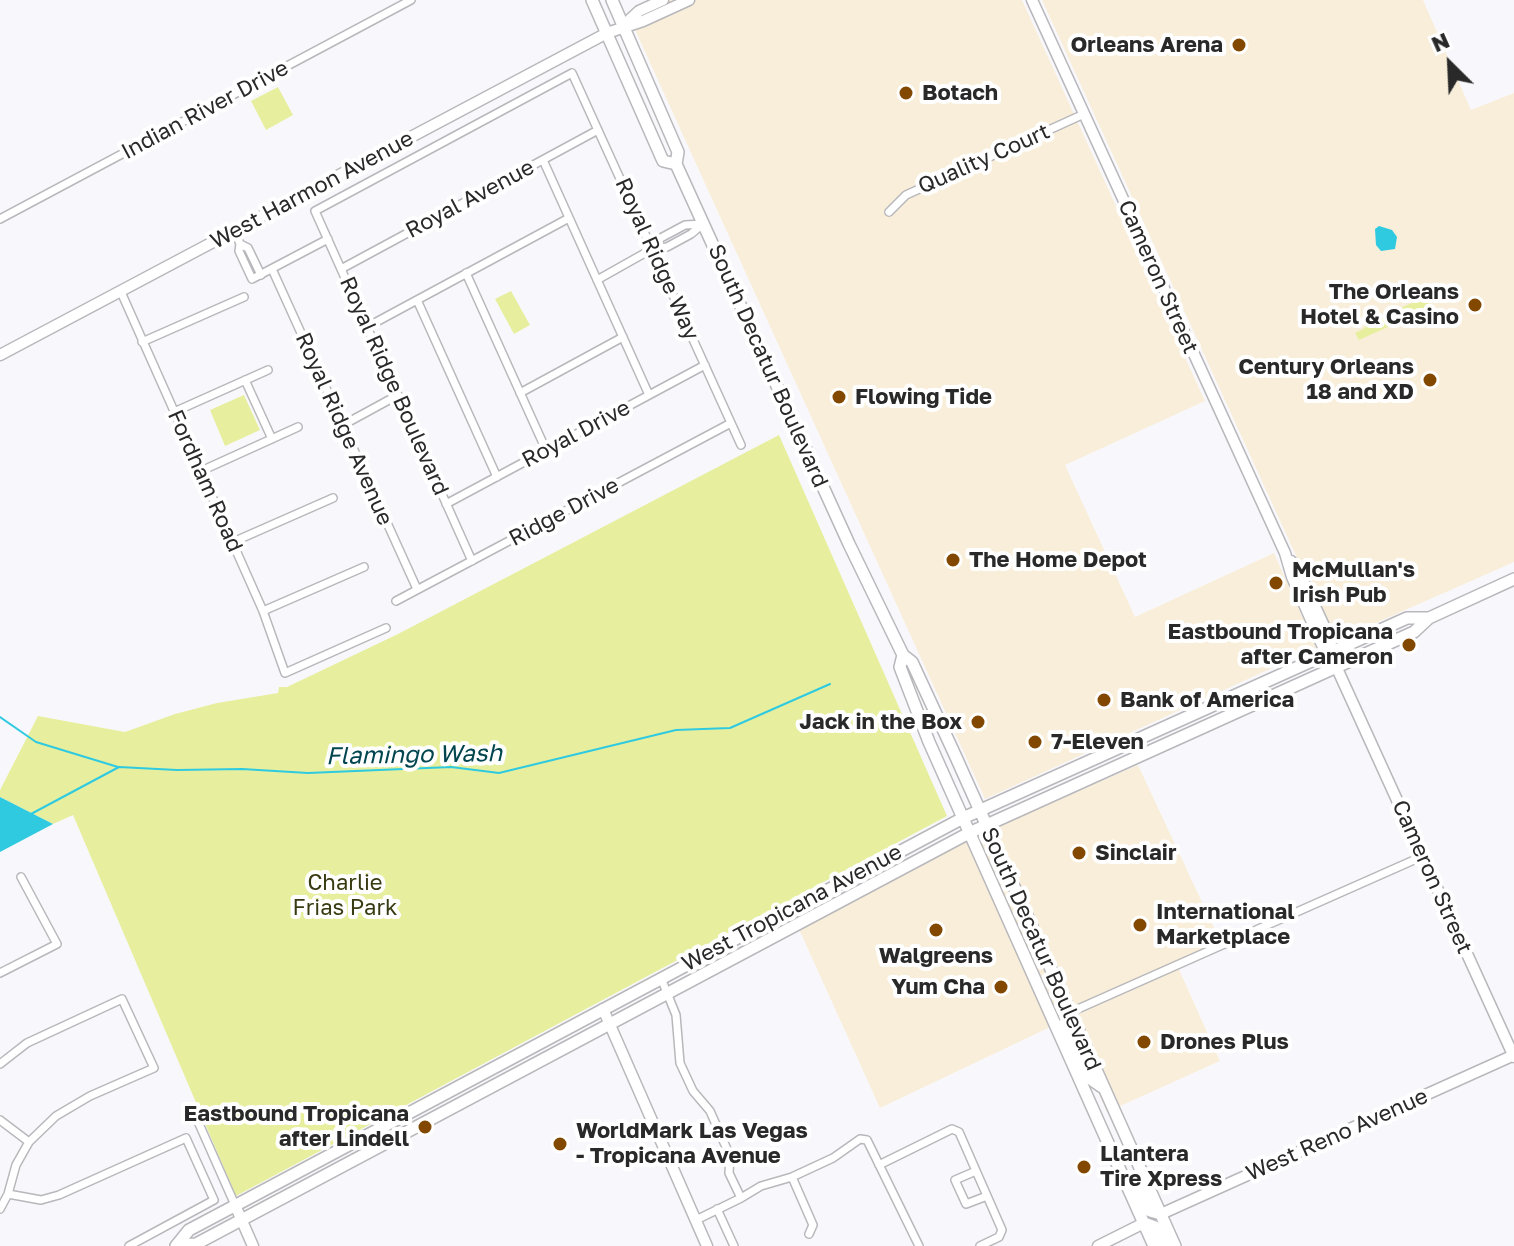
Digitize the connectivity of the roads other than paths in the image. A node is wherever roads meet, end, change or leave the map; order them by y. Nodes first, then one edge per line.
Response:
1 (411, 0) edge
2 (592, 0) edge
3 (612, 0) edge
4 (663, 0) edge
5 (689, 0) edge
6 (1032, 0) edge
7 (623, 25) junction
8 (607, 33) junction
9 (1084, 114) junction
10 (598, 130) junction
11 (543, 160) junction
12 (676, 164) junction
13 (315, 211) joint
14 (889, 212) dead end
15 (569, 218) junction
16 (0, 219) edge
17 (703, 224) junction
18 (235, 231) junction
19 (328, 239) junction
20 (240, 244) junction
21 (652, 249) junction
22 (272, 269) junction
23 (341, 269) junction
24 (466, 273) junction
25 (261, 275) junction
26 (597, 280) junction
27 (121, 292) junction
28 (244, 297) dead end
29 (417, 300) junction
30 (367, 327) junction
31 (623, 337) junction
32 (142, 342) junction
33 (0, 355) edge
34 (705, 365) junction
35 (268, 370) dead end
36 (245, 380) junction
37 (520, 393) junction
38 (398, 395) junction
39 (649, 395) junction
40 (174, 412) junction
41 (731, 423) junction
42 (343, 425) junction
43 (298, 427) dead end
44 (272, 439) junction
45 (741, 445) dead end
46 (546, 450) junction
47 (201, 471) junction
48 (497, 477) junction
49 (333, 498) dead end
50 (446, 504) junction
51 (233, 542) junction
52 (472, 561) junction
53 (364, 567) dead end
54 (1514, 579) edge
55 (417, 589) junction
56 (396, 601) dead end
57 (263, 611) junction
58 (1429, 618) junction
59 (386, 628) dead end
60 (1330, 653) junction
61 (903, 655) junction
62 (1336, 667) junction
63 (1148, 734) junction
64 (1081, 781) junction
65 (979, 810) junction
66 (963, 818) junction
67 (986, 825) junction
68 (969, 833) junction
69 (1423, 856) junction
70 (21, 877) dead end
71 (752, 929) junction
72 (759, 943) junction
73 (1028, 964) junction
74 (0, 973) edge
75 (661, 978) junction
76 (668, 994) junction
77 (603, 1009) junction
78 (1071, 1012) junction
79 (1053, 1018) junction
80 (609, 1024) junction
81 (1514, 1056) edge
82 (0, 1064) edge
83 (499, 1064) junction
84 (507, 1079) junction
85 (1103, 1087) junction
86 (192, 1108) dead end
87 (0, 1120) edge
88 (375, 1131) junction
89 (363, 1137) junction
90 (29, 1142) junction
91 (382, 1145) junction
92 (371, 1151) junction
93 (879, 1165) junction
94 (976, 1171) junction
95 (1122, 1175) junction
96 (792, 1177) junction
97 (8, 1194) junction
98 (987, 1196) junction
99 (741, 1198) junction
100 (235, 1205) junction
101 (0, 1209) edge
102 (717, 1209) junction
103 (1161, 1214) junction
104 (242, 1220) junction
105 (696, 1220) junction
106 (1144, 1223) junction
107 (809, 1234) dead end
108 (129, 1246) edge
109 (177, 1246) edge
110 (253, 1246) edge
111 (707, 1246) edge
112 (734, 1246) edge
113 (919, 1246) edge
114 (980, 1246) edge
115 (1098, 1246) edge
116 (1154, 1246) edge
117 (1164, 1246) edge
118 (1175, 1246) edge

1 - 16 street, Indian River Drive
2 - 8 main road, South Decatur Boulevard
3 - 7 main road, South Decatur Boulevard
4 - 7 street, West Harmon Avenue
5 - 7 street, West Harmon Avenue
6 - 9 street, Cameron Street
7 - 8 street, West Harmon Avenue
7 - 12 main road, South Decatur Boulevard
8 - 12 main road, South Decatur Boulevard
8 - 18 street, West Harmon Avenue
9 - 14 street, Quality Court
9 - 60 street, Cameron Street
10 - 11 street, Royal Avenue
10 - 13 street, Royal Ridge Way
10 - 21 street, Royal Ridge Way
11 - 15 street
11 - 23 street, Royal Avenue
12 - 17 main road, South Decatur Boulevard
13 - 19 street, Royal Ridge Boulevard
15 - 24 street
15 - 26 street
17 - 21 street
17 - 61 main road, South Decatur Boulevard
18 - 20 street
18 - 27 street, West Harmon Avenue
19 - 22 street
19 - 23 street, Royal Ridge Boulevard
20 - 25 street
20 - 25 street
21 - 26 street
21 - 34 street, Royal Ridge Way
22 - 25 street
22 - 42 street, Royal Ridge Avenue
23 - 30 street, Royal Ridge Boulevard
24 - 29 street
24 - 37 street
26 - 31 street
27 - 32 street, Fordham Road
27 - 33 street, West Harmon Avenue
28 - 32 street
29 - 30 street
29 - 48 street
30 - 38 street, Royal Ridge Boulevard
31 - 37 street
31 - 39 street
32 - 40 street, Fordham Road
34 - 39 street, Royal Drive
34 - 41 street, Royal Ridge Way
35 - 36 street
36 - 40 street
36 - 44 street
37 - 46 street
38 - 42 street
38 - 50 street, Royal Ridge Boulevard
39 - 46 street, Royal Drive
40 - 47 street, Fordham Road
41 - 45 street, Royal Ridge Way
41 - 52 street, Ridge Drive
42 - 55 street, Royal Ridge Avenue
43 - 44 street
44 - 47 street
46 - 48 street, Royal Drive
47 - 51 street, Fordham Road
48 - 50 street, Royal Drive
49 - 51 street
50 - 52 street, Royal Ridge Boulevard
51 - 57 street, Fordham Road
52 - 55 street, Ridge Drive
53 - 57 street
54 - 58 main road, West Tropicana Avenue
55 - 56 street, Ridge Drive
57 - 59 street, Fordham Road
58 - 60 main road, West Tropicana Avenue
58 - 62 main road, West Tropicana Avenue
60 - 62 street, Cameron Street
60 - 63 main road, West Tropicana Avenue
61 - 65 main road, South Decatur Boulevard
61 - 66 main road, South Decatur Boulevard
62 - 64 main road, West Tropicana Avenue
62 - 69 street, Cameron Street
63 - 64 main road
63 - 65 main road, West Tropicana Avenue
64 - 67 main road, West Tropicana Avenue
65 - 66 main road, West Tropicana Avenue
65 - 67 main road, South Decatur Boulevard
66 - 68 main road, South Decatur Boulevard
66 - 71 main road, West Tropicana Avenue
67 - 68 main road, West Tropicana Avenue
67 - 78 main road, South Decatur Boulevard
68 - 72 main road, West Tropicana Avenue
68 - 73 main road, South Decatur Boulevard
69 - 78 street
69 - 81 street, Cameron Street
70 - 74 street
71 - 72 main road
71 - 75 main road, West Tropicana Avenue
72 - 76 main road, West Tropicana Avenue
73 - 78 main road
73 - 79 main road, South Decatur Boulevard
75 - 76 street
75 - 77 main road, West Tropicana Avenue
76 - 80 main road, West Tropicana Avenue
76 - 99 street
77 - 80 street
77 - 83 main road, West Tropicana Avenue
78 - 85 main road, South Decatur Boulevard
79 - 85 main road
79 - 95 main road, South Decatur Boulevard
80 - 84 main road, West Tropicana Avenue
80 - 105 street
81 - 103 street, West Reno Avenue
82 - 90 street
83 - 84 main road
83 - 88 main road, West Tropicana Avenue
84 - 91 main road, West Tropicana Avenue
85 - 103 main road, South Decatur Boulevard
86 - 100 street
87 - 90 street
88 - 89 main road, West Tropicana Avenue
88 - 91 main road
89 - 92 main road
89 - 100 main road, West Tropicana Avenue
90 - 97 street
91 - 92 main road, West Tropicana Avenue
92 - 104 main road, West Tropicana Avenue
93 - 94 street
93 - 96 street
93 - 113 street
94 - 98 street
94 - 98 street
95 - 103 main road
95 - 106 main road, South Decatur Boulevard
96 - 99 street
96 - 107 street
97 - 101 street
97 - 108 street
98 - 114 street
99 - 102 street
100 - 104 street
100 - 109 main road, West Tropicana Avenue
102 - 105 street
102 - 112 street
103 - 118 main road, South Decatur Boulevard
104 - 109 main road, West Tropicana Avenue
104 - 110 street
105 - 111 street
106 - 115 street
106 - 116 main road, South Decatur Boulevard
106 - 117 main road

